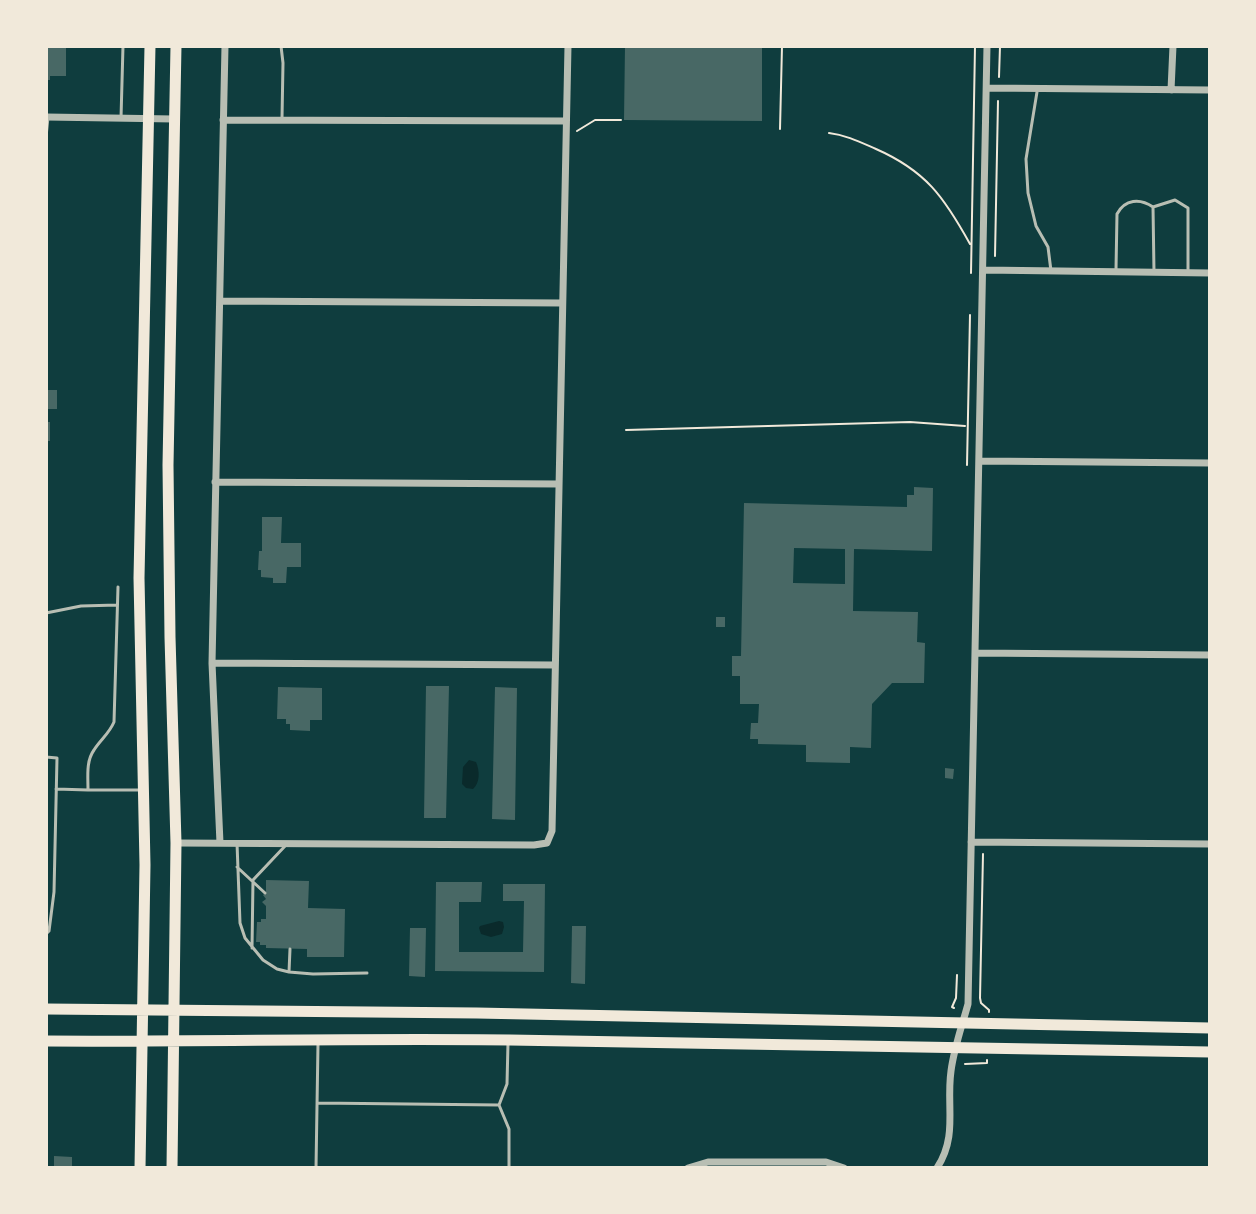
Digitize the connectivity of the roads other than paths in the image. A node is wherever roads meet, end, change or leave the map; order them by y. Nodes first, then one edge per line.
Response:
1 (123, 46) edge
2 (150, 46) edge
3 (176, 46) edge
4 (225, 46) edge
5 (281, 46) edge
6 (568, 46) edge
7 (987, 46) edge
8 (1173, 46) edge
9 (987, 88) junction
10 (1037, 88) junction
11 (1171, 90) junction
12 (1210, 90) edge
13 (47, 117) edge
14 (121, 118) junction
15 (148, 118) junction
16 (174, 119) junction
17 (223, 120) junction
18 (282, 121) junction
19 (566, 121) junction
20 (46, 137) edge
21 (1153, 207) junction
22 (984, 270) junction
23 (1051, 271) junction
24 (1116, 272) junction
25 (1154, 272) junction
26 (1188, 272) junction
27 (1210, 273) edge
28 (220, 301) junction
29 (562, 303) junction
30 (980, 461) junction
31 (1210, 463) edge
32 (215, 482) junction
33 (559, 484) junction
34 (118, 587) dead end
35 (117, 605) junction
36 (46, 613) edge
37 (975, 653) junction
38 (1210, 655) edge
39 (212, 663) junction
40 (555, 665) junction
41 (46, 757) edge
42 (56, 789) junction
43 (88, 790) junction
44 (143, 790) junction
45 (971, 842) junction
46 (176, 843) junction
47 (220, 843) junction
48 (237, 843) junction
49 (286, 844) junction
50 (1210, 844) edge
51 (237, 867) junction
52 (253, 880) junction
53 (265, 893) dead end
54 (46, 934) edge
55 (252, 948) junction
56 (290, 949) dead end
57 (289, 972) junction
58 (367, 973) dead end
59 (46, 1009) edge
60 (143, 1009) junction
61 (175, 1010) junction
62 (963, 1024) junction
63 (1210, 1028) edge
64 (508, 1040) junction
65 (46, 1041) edge
66 (143, 1041) junction
67 (318, 1041) junction
68 (175, 1042) junction
69 (956, 1048) junction
70 (1210, 1052) edge
71 (317, 1103) junction
72 (499, 1105) junction
73 (140, 1168) edge
74 (172, 1168) edge
75 (316, 1168) edge
76 (509, 1168) edge
77 (688, 1168) edge
78 (844, 1168) edge
79 (937, 1168) edge

1 - 14 lane
2 - 15 main road
3 - 16 main road
4 - 17 street
5 - 18 lane
6 - 19 street
7 - 9 street
8 - 11 street
9 - 10 street
9 - 22 street
10 - 11 street
10 - 23 lane
11 - 12 street
13 - 14 street
13 - 20 lane
14 - 15 street
15 - 16 street
15 - 44 main road
16 - 46 main road
17 - 18 street
17 - 28 street
18 - 19 street
19 - 29 street
21 - 24 lane
21 - 25 lane
21 - 26 lane
22 - 23 street
22 - 30 street
23 - 24 street
24 - 25 street
25 - 26 street
26 - 27 street
28 - 29 street
28 - 32 street
29 - 33 street
30 - 31 street
30 - 37 street
32 - 33 street
32 - 39 street
33 - 40 street
34 - 35 lane
35 - 36 lane
35 - 43 lane
37 - 38 street
37 - 45 street
39 - 40 street
39 - 47 street
40 - 49 street
41 - 42 lane
42 - 43 lane
42 - 54 lane
43 - 44 lane
44 - 60 main road
45 - 50 street
45 - 62 street
46 - 47 street
46 - 61 main road
47 - 48 street
48 - 49 street
48 - 51 lane
49 - 52 lane
51 - 52 lane
51 - 55 lane
52 - 53 lane
52 - 55 lane
55 - 57 lane
56 - 57 lane
57 - 58 lane
59 - 60 main road
60 - 61 main road
60 - 66 main road
61 - 62 main road
61 - 68 main road
62 - 63 main road
62 - 69 street
64 - 67 main road
64 - 69 main road
64 - 72 lane
65 - 66 main road
66 - 68 main road
66 - 73 main road
67 - 68 main road
67 - 71 lane
68 - 74 main road
69 - 70 main road
69 - 79 street
71 - 72 lane
71 - 75 lane
72 - 76 lane
77 - 78 street

